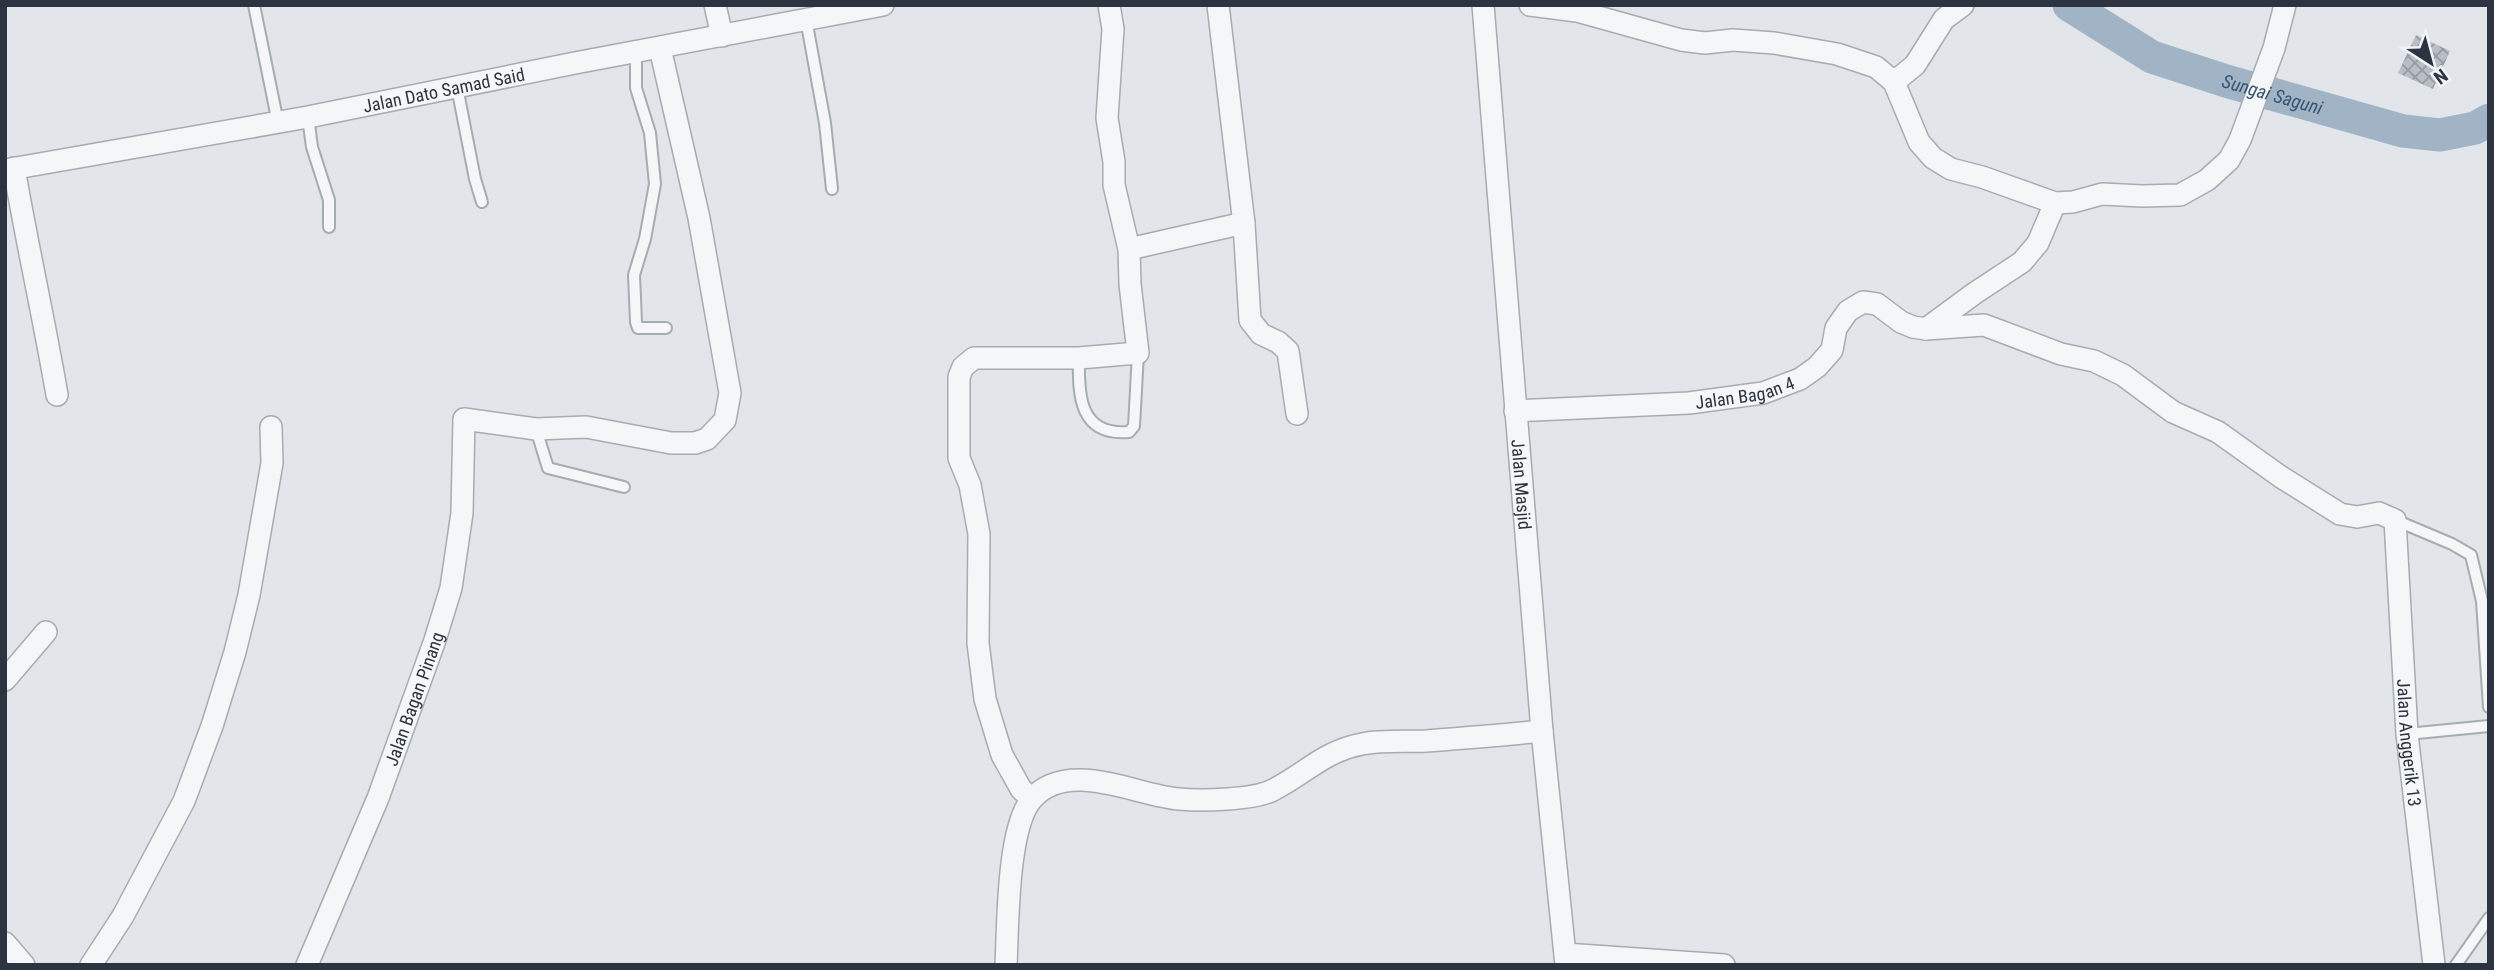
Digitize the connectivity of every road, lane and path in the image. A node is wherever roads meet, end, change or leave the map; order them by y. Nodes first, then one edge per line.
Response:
1 (254, 5) edge
2 (715, 5) edge
3 (883, 5) edge
4 (1109, 5) edge
5 (1218, 5) edge
6 (1483, 5) edge
7 (1530, 5) edge
8 (1963, 5) edge
9 (2286, 5) edge
10 (806, 19) junction
11 (722, 36) junction
12 (660, 48) junction
13 (636, 52) junction
14 (1894, 82) junction
15 (457, 87) junction
16 (309, 117) junction
17 (278, 122) junction
18 (9, 169) edge
19 (832, 189) dead end
20 (482, 202) dead end
21 (2055, 203) junction
22 (1244, 223) junction
23 (329, 227) dead end
24 (1129, 249) junction
25 (1975, 293) junction
26 (1984, 326) junction
27 (666, 328) dead end
28 (1926, 329) junction
29 (1138, 353) junction
30 (1079, 358) junction
31 (57, 396) dead end
32 (1515, 411) junction
33 (1297, 414) dead end
34 (271, 427) dead end
35 (536, 429) junction
36 (624, 487) dead end
37 (2395, 520) junction
38 (46, 632) dead end
39 (5, 680) edge
40 (2489, 707) edge
41 (2489, 726) edge
42 (1542, 732) junction
43 (2407, 734) junction
44 (1031, 799) junction
45 (2489, 918) edge
46 (5, 943) edge
47 (1565, 960) edge
48 (24, 965) edge
49 (91, 965) edge
50 (307, 965) edge
51 (1006, 965) edge
52 (1724, 965) edge
53 (2434, 965) edge
54 (2456, 965) edge

1 - 17 lane
2 - 11 street
3 - 10 street, Jalan Dato Samad Said
4 - 24 street
5 - 22 street
6 - 32 street, Jalan Masjid
7 - 14 street
8 - 14 street
9 - 21 street
10 - 11 street, Jalan Dato Samad Said
10 - 19 lane
11 - 12 street, Jalan Dato Samad Said
12 - 13 street, Jalan Dato Samad Said
12 - 35 street
13 - 15 street, Jalan Dato Samad Said
13 - 27 lane
14 - 21 street
15 - 16 street, Jalan Dato Samad Said
15 - 20 lane
16 - 17 street, Jalan Dato Samad Said
16 - 23 lane
17 - 18 street, Jalan Dato Samad Said
18 - 31 street
21 - 25 street
22 - 24 street
22 - 33 street
24 - 29 street
25 - 26 street
25 - 28 street
26 - 28 street
26 - 37 street
28 - 32 street, Jalan Bagan 4
29 - 30 street
29 - 30 lane
30 - 44 street
32 - 42 street, Jalan Masjid
34 - 49 street
35 - 36 lane
35 - 50 street, Jalan Bagan Pinang
37 - 40 lane
37 - 43 street, Jalan Anggerik 13
38 - 39 street
41 - 43 lane
42 - 44 street
42 - 47 street, Jalan Masjid
43 - 53 street, Jalan Anggerik 13
44 - 51 street
45 - 54 lane
46 - 48 street
47 - 52 street

